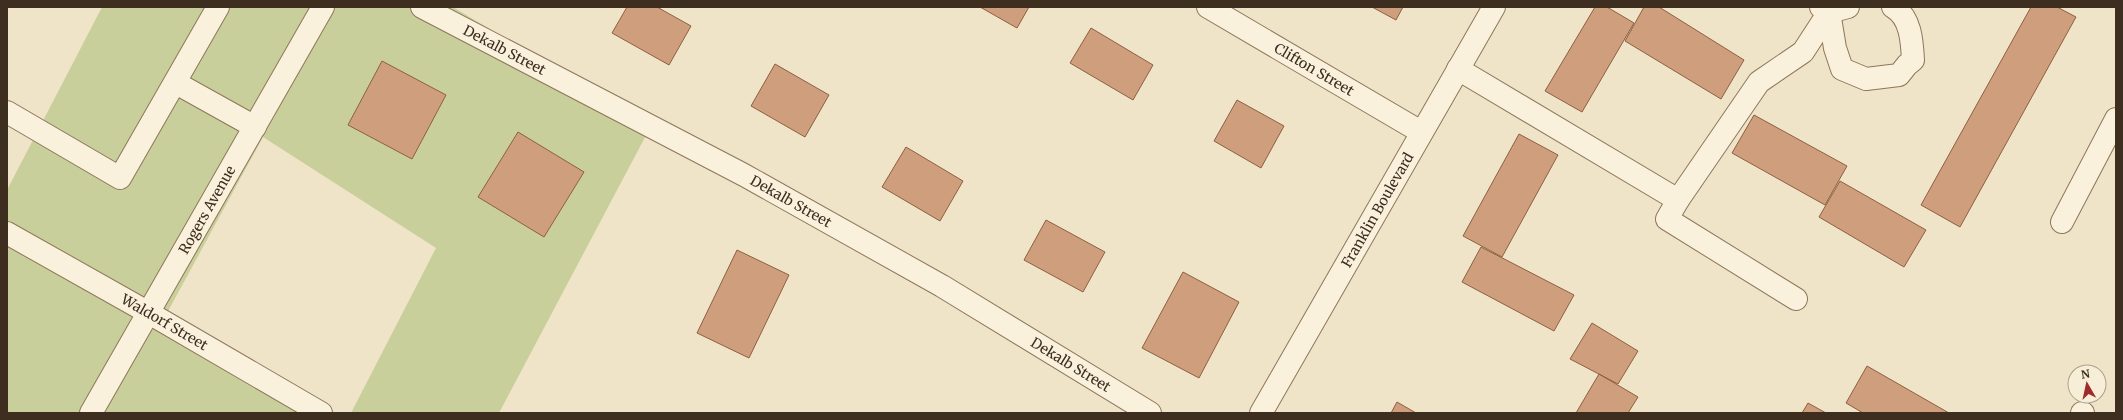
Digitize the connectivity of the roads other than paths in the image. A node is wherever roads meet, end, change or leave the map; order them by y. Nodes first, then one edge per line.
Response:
1 (218, 7) edge
2 (323, 7) edge
3 (422, 7) edge
4 (1208, 7) edge
5 (1494, 7) edge
6 (1893, 7) edge
7 (1833, 9) edge
8 (1458, 69) junction
9 (176, 83) junction
10 (7, 112) edge
11 (2116, 119) edge
12 (255, 127) junction
13 (1421, 132) junction
14 (1678, 200) junction
15 (2062, 222) dead end
16 (7, 233) edge
17 (1796, 299) dead end
18 (149, 313) junction
19 (91, 413) edge
20 (320, 413) edge
21 (1150, 413) edge
22 (1262, 413) edge

1 - 9 street
2 - 12 street, Rogers Avenue
3 - 21 street, Dekalb Street
4 - 13 street, Clifton Street
5 - 8 street, Franklin Boulevard
6 - 7 street
7 - 14 street
8 - 13 street, Franklin Boulevard
8 - 14 street
9 - 10 street
9 - 12 street
11 - 15 street
12 - 18 street, Rogers Avenue
13 - 22 street, Franklin Boulevard
14 - 17 street
16 - 18 street, Waldorf Street
18 - 19 street, Rogers Avenue
18 - 20 street, Waldorf Street

